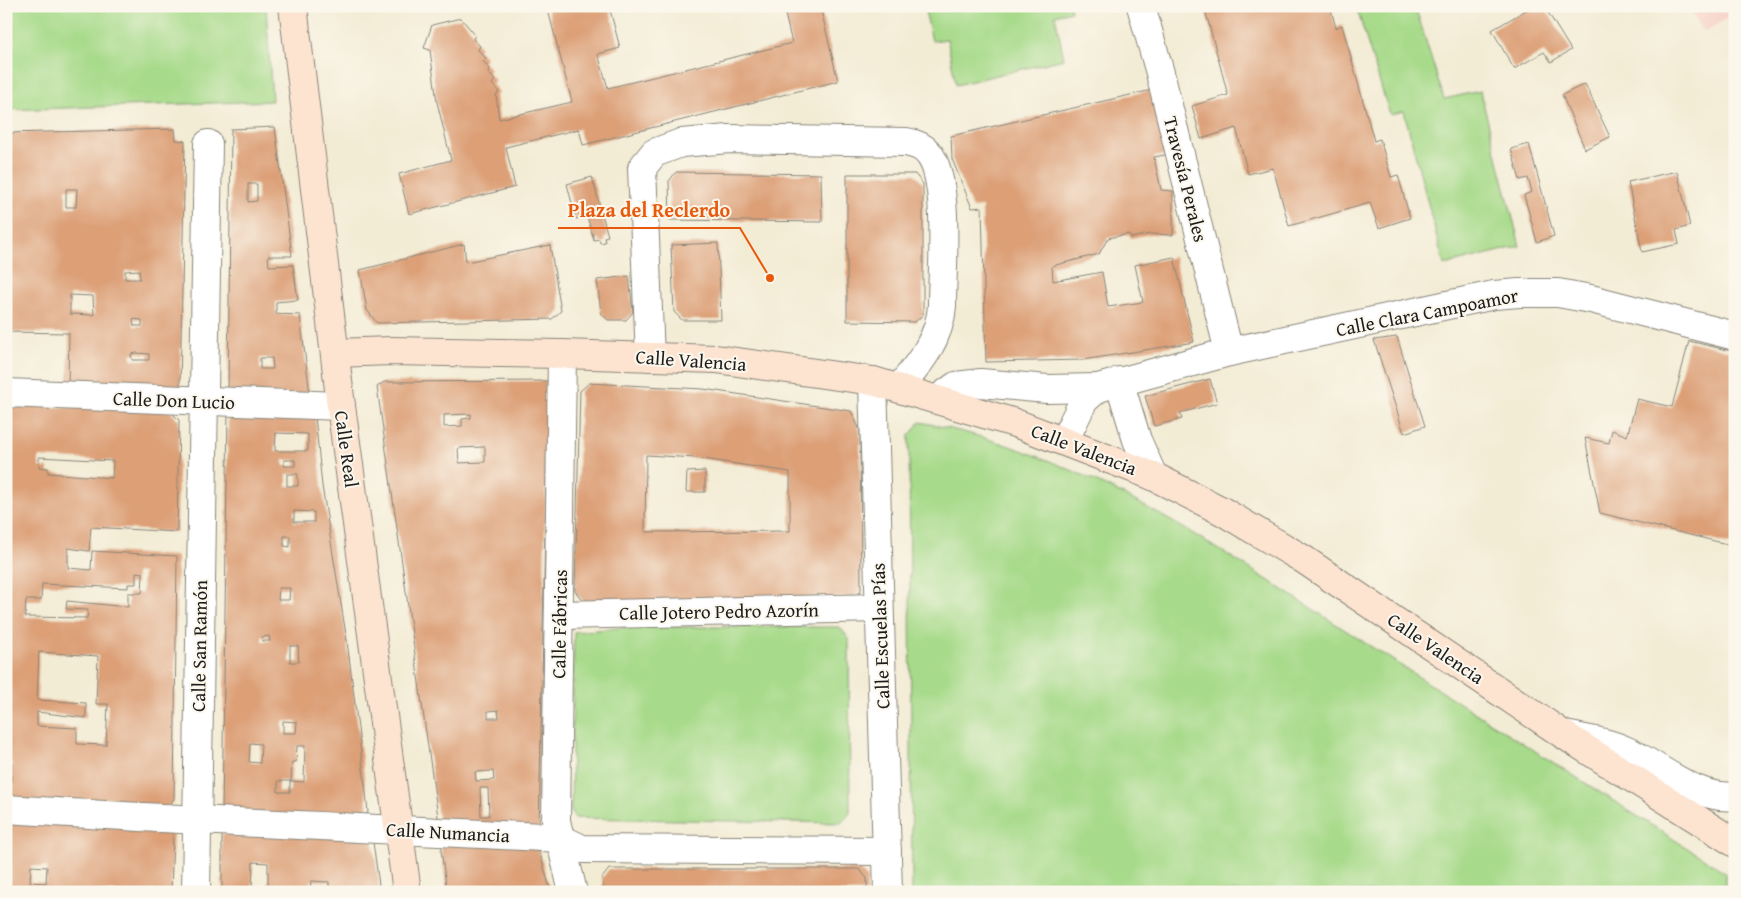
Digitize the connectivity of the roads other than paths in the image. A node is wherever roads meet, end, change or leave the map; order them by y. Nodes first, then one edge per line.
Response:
1 (292, 6) edge
2 (1141, 6) edge
3 (208, 144) dead end
4 (1735, 336) edge
5 (1229, 352) junction
6 (335, 353) junction
7 (562, 354) junction
8 (650, 357) junction
9 (873, 381) junction
10 (1108, 385) junction
11 (900, 387) junction
12 (6, 393) edge
13 (938, 399) junction
14 (203, 400) junction
15 (341, 406) junction
16 (1064, 441) junction
17 (1153, 476) junction
18 (879, 608) junction
19 (559, 615) junction
20 (1564, 735) junction
21 (1735, 796) edge
22 (6, 809) edge
23 (197, 821) junction
24 (399, 829) junction
25 (558, 838) junction
26 (1735, 843) edge
27 (887, 852) junction
28 (196, 892) edge
29 (407, 892) edge
30 (573, 892) edge
31 (888, 892) edge

1 - 6 main road, Calle Real
2 - 5 street, Travesía Perales
3 - 14 street, Calle San Ramón
4 - 5 street, Calle Clara Campoamor
5 - 10 street, Calle Clara Campoamor
6 - 7 main road, Calle Valencia
6 - 15 main road, Calle Real
7 - 8 main road, Calle Valencia
7 - 19 street, Calle Fábricas
8 - 9 main road, Calle Valencia
8 - 11 street
9 - 11 main road, Calle Valencia
9 - 18 street, Calle Escuelas Pías
10 - 13 street, Calle Clara Campoamor
10 - 16 street
10 - 17 street
11 - 13 main road, Calle Valencia
12 - 14 street, Calle Don Lucio
13 - 16 main road, Calle Valencia
14 - 15 street, Calle Don Lucio
14 - 23 street, Calle San Ramón
15 - 24 main road, Calle Real
16 - 17 main road, Calle Valencia
17 - 20 main road, Calle Valencia
18 - 19 street, Calle Jotero Pedro Azorín
18 - 27 street, Calle Escuelas Pías
19 - 25 street, Calle Fábricas
20 - 21 street
20 - 26 main road, Calle Valencia
22 - 23 street, Calle Numancia
23 - 24 street, Calle Numancia
23 - 28 street, Calle San Ramón
24 - 25 street, Calle Numancia
24 - 29 main road, Calle Real
25 - 27 street, Calle Numancia
25 - 30 street, Calle Fábricas
27 - 31 street, Calle Escuelas Pías

